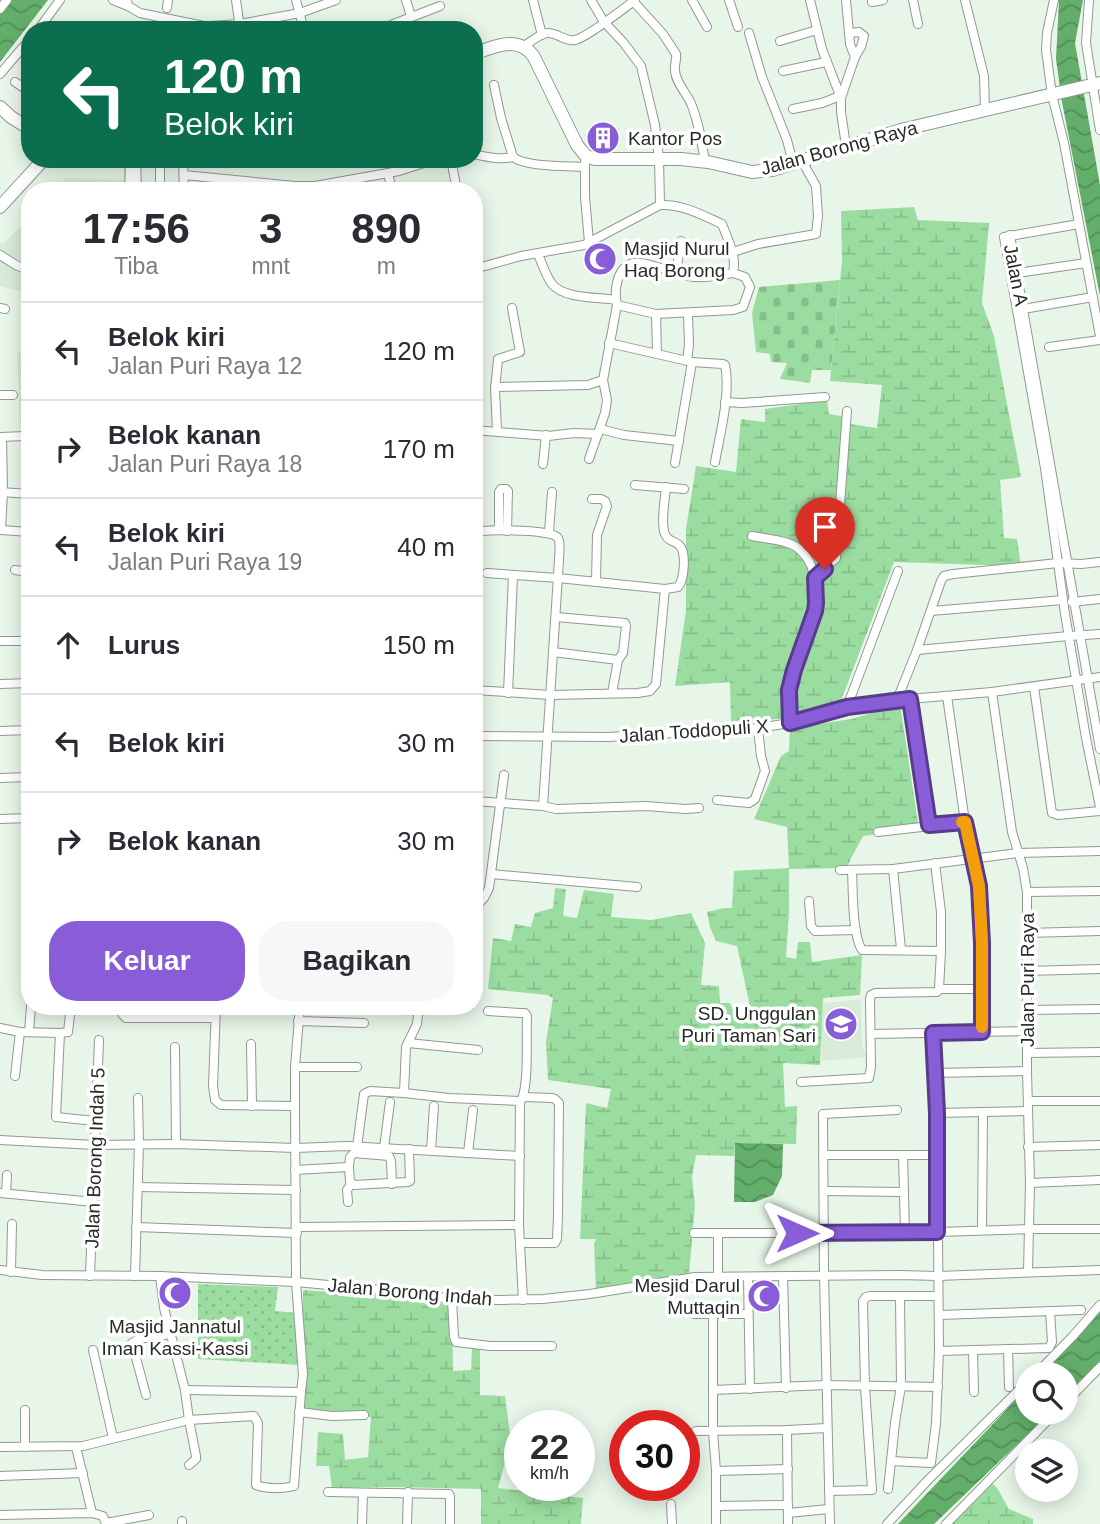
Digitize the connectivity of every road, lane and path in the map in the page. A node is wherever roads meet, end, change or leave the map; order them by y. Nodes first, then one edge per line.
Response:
1 (7, 0) edge
2 (60, 0) edge
3 (113, 0) edge
4 (236, 0) edge
5 (296, 0) edge
6 (336, 0) edge
7 (407, 0) edge
8 (533, 0) edge
9 (590, 0) edge
10 (692, 0) edge
11 (729, 0) edge
12 (810, 0) edge
13 (846, 0) edge
14 (883, 0) edge
15 (913, 0) edge
16 (965, 0) edge
17 (1054, 0) edge
18 (1089, 0) edge
19 (634, 1) edge
20 (872, 2) dead end
21 (127, 3) edge
22 (440, 6) dead end
23 (0, 9) edge
24 (300, 13) junction
25 (411, 16) junction
26 (45, 21) edge
27 (179, 21) edge
28 (239, 21) edge
29 (266, 21) edge
30 (302, 21) edge
31 (399, 21) edge
32 (604, 22) junction
33 (918, 24) dead end
34 (706, 26) dead end
35 (738, 27) dead end
36 (817, 30) junction
37 (749, 33) dead end
38 (850, 33) junction
39 (542, 35) junction
40 (780, 41) dead end
41 (524, 46) junction
42 (21, 50) edge
43 (483, 51) edge
44 (855, 57) junction
45 (826, 62) junction
46 (783, 71) dead end
47 (0, 74) edge
48 (15, 82) dead end
49 (494, 85) dead end
50 (1093, 85) edge
51 (21, 86) edge
52 (1055, 95) junction
53 (840, 97) junction
54 (0, 102) edge
55 (0, 107) edge
56 (793, 109) dead end
57 (985, 110) junction
58 (18, 120) junction
59 (21, 122) edge
60 (1100, 130) edge
61 (846, 146) junction
62 (483, 157) edge
63 (513, 158) junction
64 (659, 158) junction
65 (585, 161) junction
66 (705, 162) junction
67 (797, 162) junction
68 (36, 168) edge
69 (184, 168) edge
70 (405, 168) edge
71 (388, 173) junction
72 (184, 175) junction
73 (23, 182) edge
74 (184, 182) edge
75 (255, 182) edge
76 (344, 182) edge
77 (390, 182) edge
78 (21, 184) edge
79 (660, 205) junction
80 (0, 207) edge
81 (1079, 224) junction
82 (1010, 235) junction
83 (681, 241) dead end
84 (589, 242) junction
85 (733, 252) junction
86 (538, 254) junction
87 (0, 255) edge
88 (1086, 262) junction
89 (21, 267) edge
90 (483, 267) edge
91 (676, 273) junction
92 (733, 273) junction
93 (1017, 273) junction
94 (1093, 297) junction
95 (616, 303) junction
96 (512, 308) dead end
97 (1023, 309) junction
98 (688, 313) junction
99 (656, 314) junction
100 (1023, 330) junction
101 (1100, 338) edge
102 (610, 343) junction
103 (1049, 347) dead end
104 (657, 354) junction
105 (690, 361) junction
106 (603, 380) junction
107 (495, 387) junction
108 (0, 395) edge
109 (13, 395) dead end
110 (825, 397) dead end
111 (725, 402) junction
112 (847, 411) dead end
113 (483, 430) edge
114 (497, 431) junction
115 (599, 431) junction
116 (547, 435) junction
117 (21, 436) edge
118 (1, 437) edge
119 (679, 441) junction
120 (589, 459) dead end
121 (715, 462) dead end
122 (676, 463) dead end
123 (543, 464) dead end
124 (635, 485) dead end
125 (666, 487) junction
126 (684, 489) dead end
127 (1, 492) edge
128 (552, 492) dead end
129 (21, 493) edge
130 (592, 499) dead end
131 (1, 530) edge
132 (21, 531) edge
133 (483, 531) edge
134 (549, 532) junction
135 (752, 536) dead end
136 (1100, 562) edge
137 (1063, 563) junction
138 (15, 570) dead end
139 (21, 571) edge
140 (898, 571) dead end
141 (487, 573) dead end
142 (513, 575) junction
143 (558, 578) junction
144 (815, 578) junction
145 (596, 582) junction
146 (665, 589) junction
147 (1100, 599) edge
148 (1064, 602) junction
149 (1074, 602) junction
150 (931, 611) junction
151 (556, 617) junction
152 (1100, 634) edge
153 (1069, 636) junction
154 (1081, 636) junction
155 (0, 641) edge
156 (21, 641) edge
157 (917, 650) junction
158 (553, 652) junction
159 (618, 660) junction
160 (1100, 677) edge
161 (1089, 679) junction
162 (1077, 681) junction
163 (21, 683) edge
164 (0, 684) edge
165 (1034, 687) junction
166 (483, 691) edge
167 (508, 692) junction
168 (992, 692) junction
169 (1091, 692) junction
170 (612, 693) junction
171 (1080, 694) junction
172 (551, 695) junction
173 (947, 696) junction
174 (910, 699) junction
175 (897, 700) junction
176 (847, 707) junction
177 (790, 723) junction
178 (758, 728) junction
179 (21, 730) edge
180 (0, 731) edge
181 (483, 736) edge
182 (548, 737) junction
183 (1100, 750) edge
184 (504, 775) dead end
185 (21, 777) edge
186 (0, 778) edge
187 (717, 800) dead end
188 (483, 802) edge
189 (500, 804) junction
190 (544, 806) junction
191 (699, 808) dead end
192 (1100, 809) edge
193 (21, 819) edge
194 (0, 820) edge
195 (965, 822) junction
196 (929, 825) junction
197 (878, 832) dead end
198 (1100, 851) edge
199 (1018, 853) junction
200 (974, 858) junction
201 (935, 863) junction
202 (893, 869) junction
203 (840, 870) dead end
204 (852, 870) junction
205 (491, 874) junction
206 (637, 887) dead end
207 (1100, 891) edge
208 (1027, 892) junction
209 (483, 898) edge
210 (809, 901) dead end
211 (856, 930) junction
212 (1100, 931) edge
213 (1027, 933) junction
214 (901, 949) junction
215 (942, 951) junction
216 (1100, 969) edge
217 (1027, 971) junction
218 (939, 989) junction
219 (981, 989) junction
220 (1100, 1009) edge
221 (1027, 1010) junction
222 (488, 1011) dead end
223 (30, 1015) edge
224 (70, 1015) edge
225 (123, 1015) edge
226 (215, 1015) edge
227 (298, 1015) edge
228 (418, 1015) edge
229 (215, 1018) junction
230 (298, 1021) junction
231 (364, 1023) dead end
232 (0, 1028) edge
233 (1027, 1031) junction
234 (20, 1032) junction
235 (29, 1032) junction
236 (982, 1032) junction
237 (60, 1033) junction
238 (933, 1033) junction
239 (871, 1034) junction
240 (99, 1040) dead end
241 (251, 1044) dead end
242 (408, 1044) junction
243 (175, 1047) dead end
244 (478, 1050) dead end
245 (1100, 1052) edge
246 (1027, 1053) junction
247 (295, 1067) junction
248 (357, 1067) dead end
249 (1027, 1071) junction
250 (934, 1073) junction
251 (15, 1076) dead end
252 (801, 1082) dead end
253 (404, 1093) junction
254 (138, 1098) dead end
255 (522, 1099) junction
256 (1028, 1101) junction
257 (1100, 1101) edge
258 (390, 1102) dead end
259 (252, 1105) junction
260 (295, 1106) junction
261 (434, 1106) dead end
262 (473, 1110) dead end
263 (897, 1110) dead end
264 (1028, 1111) junction
265 (983, 1112) junction
266 (937, 1113) junction
267 (95, 1121) junction
268 (0, 1140) edge
269 (139, 1144) junction
270 (176, 1144) junction
271 (95, 1145) junction
272 (1100, 1145) edge
273 (357, 1147) junction
274 (1028, 1147) junction
275 (295, 1148) junction
276 (384, 1148) junction
277 (408, 1149) junction
278 (431, 1150) junction
279 (468, 1153) junction
280 (823, 1155) junction
281 (903, 1155) junction
282 (937, 1155) junction
283 (520, 1156) junction
284 (349, 1167) junction
285 (295, 1170) junction
286 (7, 1175) dead end
287 (1100, 1180) edge
288 (1030, 1183) junction
289 (351, 1184) junction
290 (392, 1184) junction
291 (138, 1186) junction
292 (296, 1190) junction
293 (824, 1191) junction
294 (904, 1192) junction
295 (3, 1193) edge
296 (94, 1202) junction
297 (348, 1202) dead end
298 (12, 1224) dead end
299 (519, 1224) junction
300 (136, 1227) junction
301 (1030, 1229) junction
302 (1100, 1229) edge
303 (297, 1230) junction
304 (982, 1230) junction
305 (937, 1232) junction
306 (694, 1233) dead end
307 (718, 1233) junction
308 (824, 1233) junction
309 (905, 1233) junction
310 (520, 1243) junction
311 (0, 1270) edge
312 (1100, 1270) edge
313 (10, 1272) junction
314 (1028, 1272) junction
315 (824, 1275) junction
316 (90, 1276) junction
317 (135, 1276) junction
318 (160, 1276) junction
319 (783, 1276) junction
320 (938, 1276) junction
321 (718, 1277) junction
322 (748, 1277) junction
323 (296, 1283) junction
324 (900, 1296) junction
325 (938, 1296) junction
326 (452, 1299) junction
327 (523, 1300) junction
328 (1100, 1305) edge
329 (1081, 1310) dead end
330 (1050, 1311) junction
331 (694, 1314) dead end
332 (747, 1314) junction
333 (713, 1315) junction
334 (939, 1315) junction
335 (170, 1334) junction
336 (552, 1346) dead end
337 (1008, 1349) junction
338 (93, 1350) dead end
339 (973, 1350) junction
340 (939, 1351) junction
341 (1048, 1362) edge
342 (1100, 1367) edge
343 (826, 1385) junction
344 (901, 1386) junction
345 (865, 1387) junction
346 (938, 1387) junction
347 (1009, 1387) dead end
348 (786, 1388) junction
349 (750, 1389) junction
350 (185, 1390) junction
351 (713, 1390) junction
352 (1078, 1390) edge
353 (301, 1392) junction
354 (974, 1392) dead end
355 (1015, 1394) edge
356 (146, 1395) dead end
357 (26, 1410) dead end
358 (299, 1412) junction
359 (365, 1415) dead end
360 (188, 1420) junction
361 (1043, 1425) edge
362 (827, 1428) junction
363 (787, 1430) junction
364 (700, 1431) edge
365 (713, 1431) junction
366 (113, 1438) junction
367 (0, 1447) edge
368 (25, 1447) junction
369 (76, 1447) junction
370 (891, 1461) junction
371 (189, 1465) dead end
372 (788, 1469) junction
373 (716, 1471) junction
374 (82, 1473) junction
375 (0, 1476) edge
376 (888, 1489) dead end
377 (829, 1491) junction
378 (328, 1492) dead end
379 (408, 1492) junction
380 (363, 1493) junction
381 (671, 1504) dead end
382 (716, 1506) junction
383 (788, 1509) junction
384 (829, 1509) junction
385 (92, 1513) junction
386 (0, 1515) edge
387 (149, 1515) dead end
388 (106, 1523) edge
389 (362, 1524) edge
390 (407, 1524) edge
391 (450, 1524) edge
392 (672, 1524) edge
393 (716, 1524) edge
394 (788, 1524) edge
395 (830, 1524) edge
396 (887, 1524) edge
397 (946, 1524) edge

1 - 23 street
2 - 26 street
3 - 21 street
4 - 28 street
5 - 24 street
6 - 24 street
7 - 25 street
8 - 39 street
9 - 32 street
10 - 34 street
11 - 35 street
12 - 36 street
13 - 38 street
14 - 20 street
15 - 33 street
16 - 57 street
17 - 52 street
18 - 50 street
19 - 32 street
19 - 66 street
21 - 27 street
22 - 25 street
24 - 29 street
24 - 30 street
25 - 31 street
32 - 39 street
32 - 64 street
36 - 40 street
36 - 45 street
37 - 67 street
38 - 44 street
38 - 44 street
39 - 41 street
41 - 43 main road
41 - 65 main road
42 - 47 street
44 - 53 street
45 - 46 street
45 - 53 street
48 - 51 street
49 - 63 street
50 - 52 main road, Jalan Borong Raya
50 - 60 street
52 - 57 main road, Jalan Borong Raya
52 - 81 street
53 - 56 street
53 - 61 street
54 - 58 main road
55 - 58 main road
57 - 61 main road, Jalan Borong Raya
58 - 59 main road
61 - 67 main road, Jalan Borong Raya
62 - 63 street
63 - 65 street
64 - 65 main road, Jalan Borong Raya
64 - 66 main road, Jalan Borong Raya
64 - 79 street
65 - 84 street
66 - 67 main road, Jalan Borong Raya
67 - 85 street
68 - 73 main road
69 - 72 street
70 - 71 street
71 - 76 street
71 - 77 street
72 - 74 street
72 - 75 street
78 - 80 main road
79 - 84 street
79 - 85 street
81 - 82 street
81 - 88 street
82 - 93 street, Jalan A
82 - 100 street, Jalan A
83 - 91 street
84 - 86 street
85 - 92 street
86 - 90 street
86 - 95 street
87 - 89 street
88 - 93 street
88 - 94 street
91 - 92 street
91 - 95 street
92 - 98 street
93 - 97 street, Jalan A
94 - 97 street
94 - 101 street
95 - 99 street
95 - 102 street
96 - 107 street
97 - 100 street, Jalan A
98 - 99 street
98 - 105 street
99 - 104 street
100 - 137 street, Jalan A
101 - 103 street
102 - 104 street
102 - 106 street
104 - 105 street
105 - 111 street
105 - 119 street
106 - 107 street
106 - 115 street
107 - 114 street
108 - 109 street
110 - 111 street
111 - 121 street
112 - 144 street
113 - 114 street
114 - 116 street
115 - 116 street
115 - 119 street
115 - 120 street
116 - 123 street
117 - 118 street
118 - 127 street
119 - 122 street
124 - 125 street
125 - 126 street
125 - 146 street
127 - 129 street
127 - 131 street
128 - 134 street
130 - 145 street
131 - 132 street
133 - 134 street
134 - 143 street
135 - 144 street
136 - 137 street
137 - 148 street, Jalan A
137 - 149 street, Jalan A
137 - 150 street
138 - 139 street
140 - 176 street
141 - 142 street
142 - 143 street
142 - 167 street
143 - 145 street
143 - 151 street
144 - 177 street
145 - 146 street
146 - 170 street
147 - 149 street
148 - 149 street
148 - 150 street
148 - 153 street, Jalan A
149 - 154 street, Jalan A
150 - 157 street
151 - 158 street
151 - 159 street
152 - 154 street
153 - 154 street
153 - 157 street
153 - 162 street, Jalan A
154 - 161 street, Jalan A
155 - 156 street
157 - 175 street
158 - 159 street
158 - 172 street
159 - 170 street
160 - 161 street, Jalan Toddopuli X
161 - 162 street, Jalan Toddopuli X
161 - 169 street, Jalan A
162 - 165 street, Jalan Toddopuli X
162 - 171 street, Jalan A
163 - 164 street
165 - 168 street, Jalan Toddopuli X
165 - 192 street
166 - 167 street
167 - 172 street
168 - 173 street, Jalan Toddopuli X
168 - 199 street, Jalan Puri Raya
169 - 171 street
169 - 183 street, Jalan A
170 - 172 street
171 - 192 street, Jalan A
172 - 182 street
173 - 174 street, Jalan Toddopuli X
173 - 195 street
174 - 175 street, Jalan Toddopuli X
174 - 196 street
175 - 176 street, Jalan Toddopuli X
176 - 177 street, Jalan Toddopuli X
177 - 178 street, Jalan Toddopuli X
178 - 182 street, Jalan Toddopuli X
178 - 187 street
179 - 180 street
181 - 182 street, Jalan Toddopuli X
182 - 190 street
184 - 189 street
185 - 186 street
188 - 189 street
189 - 190 street
189 - 205 street
190 - 191 street
193 - 194 street
195 - 196 street
195 - 200 street
196 - 197 street
198 - 199 street
199 - 200 street
199 - 208 street, Jalan Puri Raya
200 - 201 street
200 - 219 street
201 - 202 street
201 - 215 street
202 - 204 street
202 - 214 street
203 - 204 street
204 - 211 street
205 - 206 street
205 - 209 street
207 - 208 street
208 - 213 street, Jalan Puri Raya
210 - 211 street
211 - 214 street
212 - 213 street
213 - 217 street, Jalan Puri Raya
214 - 215 street
215 - 218 street
216 - 217 street
217 - 221 street, Jalan Puri Raya
218 - 219 street
218 - 239 street
219 - 236 street
220 - 221 street
221 - 233 street, Jalan Puri Raya
222 - 255 street
223 - 235 street
224 - 237 street
225 - 229 street
226 - 229 street
227 - 230 street
228 - 242 street
229 - 259 street
230 - 231 street
230 - 247 street
232 - 234 street
233 - 236 street
233 - 246 street, Jalan Puri Raya
234 - 235 street
234 - 251 street
235 - 237 street
236 - 238 street
237 - 267 street
238 - 239 street
238 - 250 street
239 - 252 street
240 - 267 street, Jalan Borong Indah 5
241 - 259 street
242 - 244 street
242 - 253 street
243 - 270 street
245 - 246 street
246 - 249 street, Jalan Puri Raya
247 - 248 street
247 - 260 street
249 - 250 street
249 - 256 street, Jalan Puri Raya
250 - 266 street
253 - 255 street
253 - 273 street
254 - 269 street
255 - 283 street
255 - 310 street
256 - 257 street
256 - 264 street, Jalan Puri Raya
258 - 276 street
259 - 260 street
260 - 275 street
261 - 278 street
262 - 279 street
263 - 280 street
264 - 265 street
264 - 274 street, Jalan Puri Raya
265 - 266 street
265 - 304 street
266 - 282 street
267 - 271 street, Jalan Borong Indah 5
268 - 271 street
269 - 270 street
269 - 271 street
269 - 291 street
270 - 275 street
271 - 296 street, Jalan Borong Indah 5
272 - 274 street
273 - 275 street
273 - 276 street
274 - 288 street, Jalan Puri Raya
275 - 285 street
276 - 277 street
277 - 278 street
277 - 290 street
278 - 279 street
279 - 283 street
280 - 281 street
280 - 293 street
281 - 282 street
281 - 294 street
282 - 305 street
283 - 299 street
284 - 285 street
284 - 289 street
284 - 290 street
285 - 292 street
286 - 295 street
287 - 288 street
288 - 301 street, Jalan Puri Raya
289 - 290 street
289 - 297 street
291 - 292 street
291 - 300 street
292 - 303 street
293 - 294 street
293 - 308 street
294 - 309 street
295 - 296 street
296 - 316 street, Jalan Borong Indah 5
298 - 313 street
299 - 303 street
299 - 310 street
300 - 303 street
300 - 317 street
301 - 302 street
301 - 304 street
301 - 314 street, Jalan Puri Raya
303 - 323 street
304 - 305 street
305 - 309 street
305 - 320 street
306 - 307 street
307 - 308 street
307 - 321 street
308 - 309 street
308 - 315 street
310 - 327 street
311 - 313 street, Jalan Borong Indah
312 - 314 street, Jalan Borong Indah
313 - 316 street, Jalan Borong Indah
314 - 320 street, Jalan Borong Indah
315 - 319 street, Jalan Borong Indah
315 - 320 street, Jalan Borong Indah
315 - 343 street
316 - 317 street, Jalan Borong Indah
317 - 318 street, Jalan Borong Indah
318 - 323 street, Jalan Borong Indah
318 - 335 street
319 - 322 street, Jalan Borong Indah
319 - 348 street
320 - 325 street
321 - 322 street, Jalan Borong Indah
321 - 327 street, Jalan Borong Indah
322 - 332 street
323 - 326 street, Jalan Borong Indah
323 - 353 street
324 - 325 street
324 - 344 street
324 - 345 street
325 - 334 street
326 - 327 street, Jalan Borong Indah
326 - 336 street
328 - 341 street
329 - 330 street
330 - 334 street
330 - 337 street
331 - 333 street
332 - 333 street
332 - 349 street
333 - 351 street
334 - 340 street
335 - 350 street
335 - 356 street
337 - 339 street
337 - 347 street
338 - 366 street
339 - 340 street
339 - 354 street
340 - 346 street
342 - 352 street
343 - 345 street
343 - 348 street
343 - 362 street
344 - 345 street
344 - 346 street
344 - 370 street
345 - 377 street
346 - 370 street
348 - 349 street
349 - 351 street
350 - 353 street
350 - 360 street
351 - 365 street
353 - 358 street
355 - 396 street
357 - 368 street
358 - 359 street
358 - 360 street
360 - 366 street
360 - 371 street
361 - 397 street
362 - 363 street
362 - 377 street
363 - 365 street
363 - 372 street
364 - 365 street
365 - 373 street
366 - 369 street
367 - 368 street
368 - 369 street
369 - 374 street
370 - 376 street
372 - 373 street
372 - 383 street
373 - 382 street
374 - 375 street
374 - 385 street
377 - 384 street
378 - 380 street
379 - 380 street
379 - 390 street
379 - 391 street
380 - 389 street
381 - 392 street
382 - 383 street
382 - 393 street
383 - 384 street
383 - 394 street
384 - 395 street
385 - 386 street
385 - 388 street
387 - 388 street

